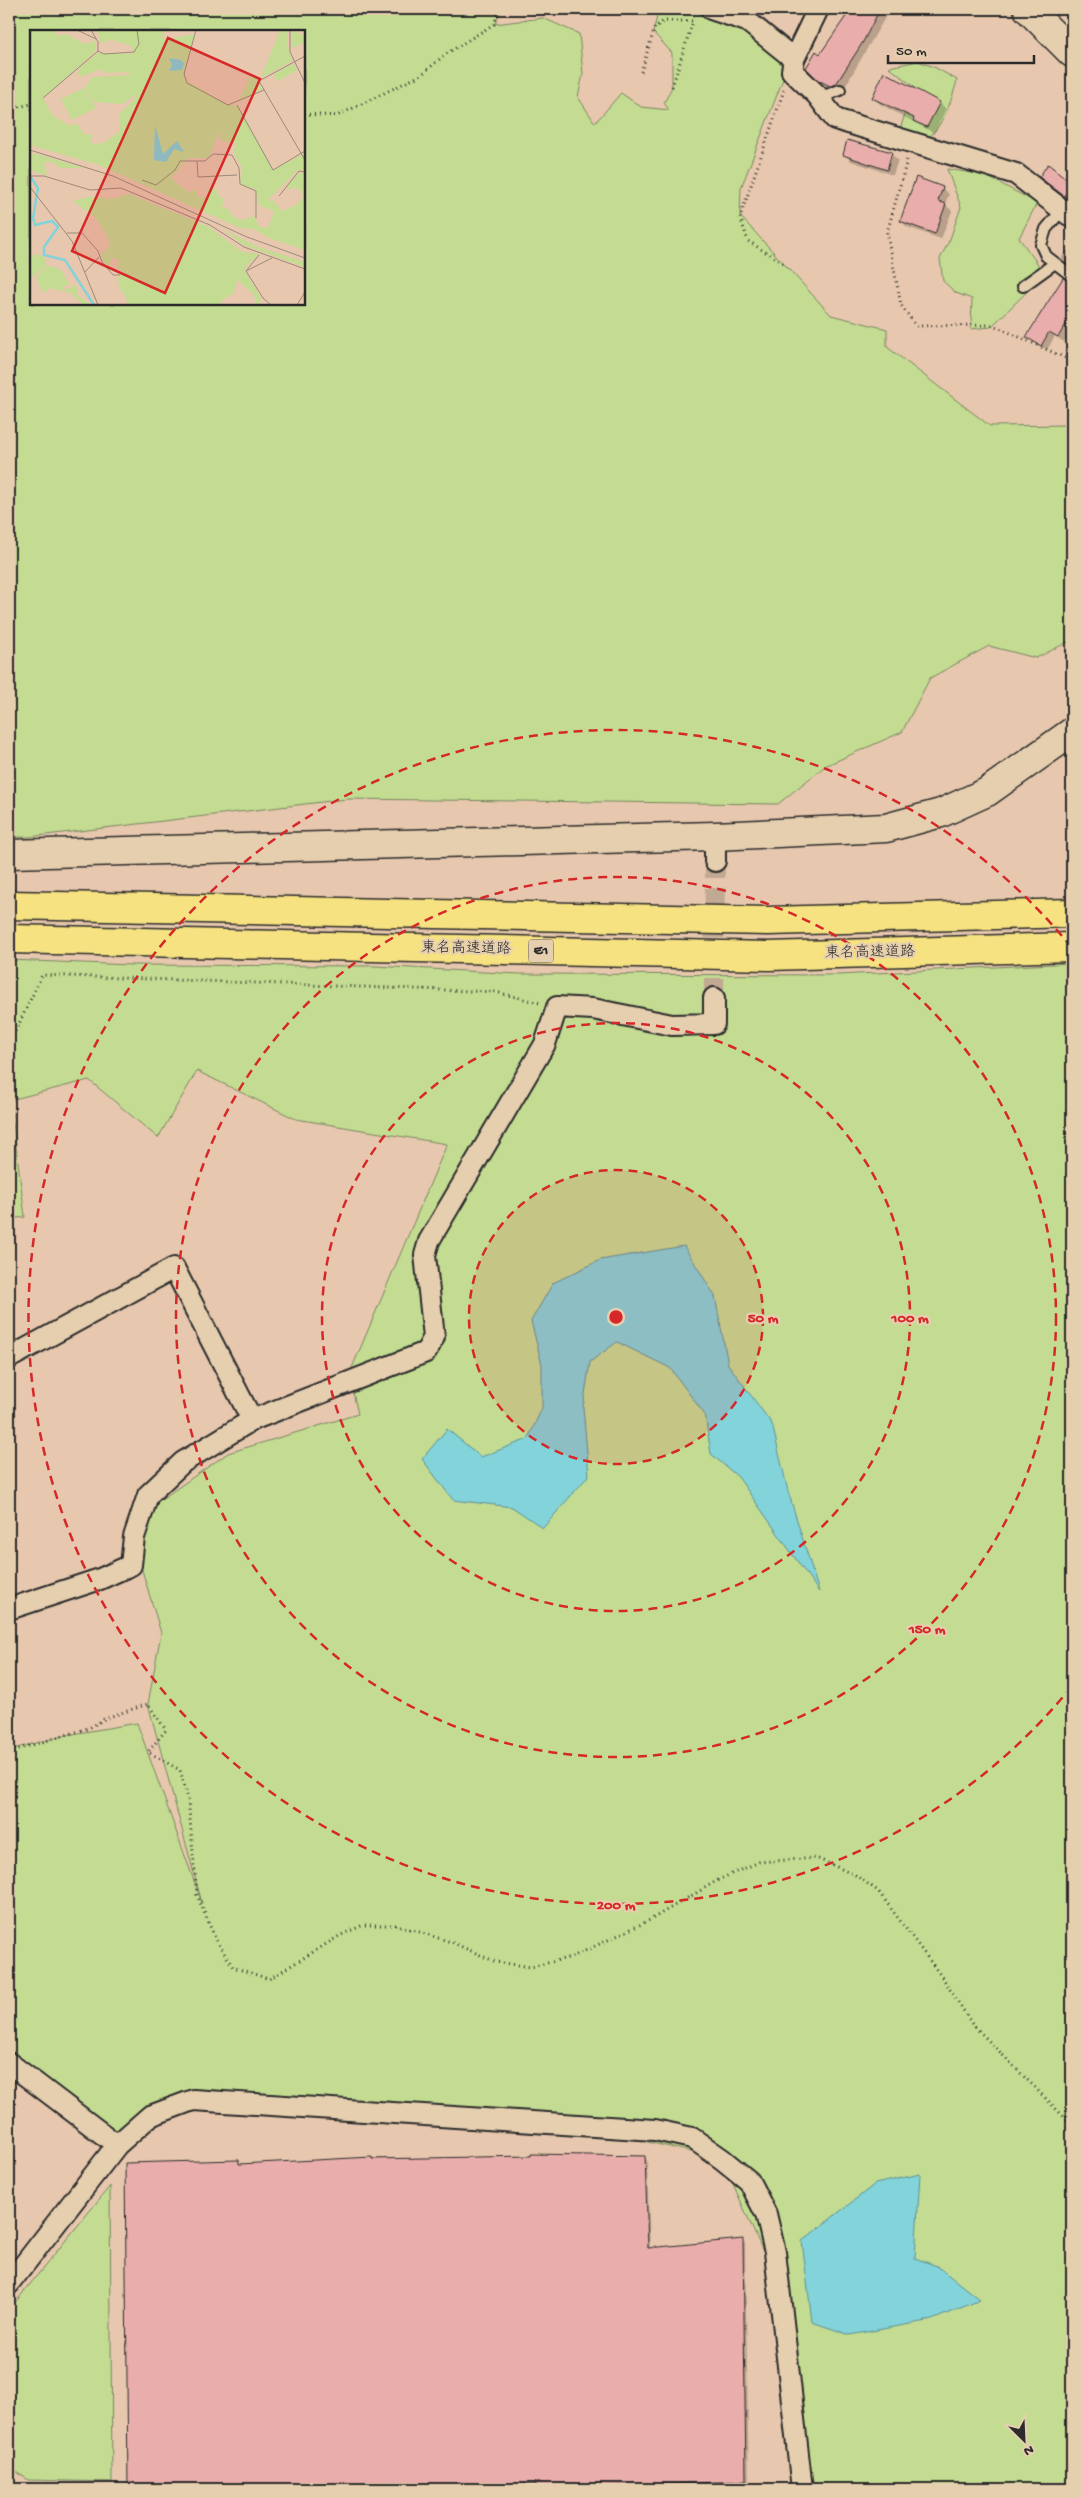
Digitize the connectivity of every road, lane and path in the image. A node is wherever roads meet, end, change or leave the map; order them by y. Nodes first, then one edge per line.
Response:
1 (500, 9) edge
2 (818, 9) edge
3 (1028, 9) edge
4 (704, 12) edge
5 (694, 21) junction
6 (1072, 53) edge
7 (793, 65) junction
8 (641, 72) dead end
9 (672, 86) dead end
10 (840, 90) dead end
11 (819, 98) junction
12 (30, 104) edge
13 (9, 109) edge
14 (305, 114) edge
15 (912, 143) junction
16 (1067, 211) edge
17 (783, 263) dead end
18 (1055, 263) junction
19 (1072, 276) edge
20 (1023, 286) dead end
21 (1072, 361) edge
22 (1072, 732) edge
23 (9, 854) edge
24 (9, 905) edge
25 (1072, 913) edge
26 (9, 939) edge
27 (1072, 947) edge
28 (714, 998) tunnel mouth
29 (556, 1007) junction
30 (9, 1045) edge
31 (9, 1358) edge
32 (252, 1420) junction
33 (9, 1609) edge
34 (9, 1752) edge
35 (9, 2063) edge
36 (1072, 2125) edge
37 (117, 2145) junction
38 (9, 2284) edge
39 (802, 2489) edge

1 - 14 path
2 - 7 street
3 - 6 street
4 - 5 path
4 - 7 street
5 - 8 path
5 - 9 path
7 - 11 street
7 - 17 path
10 - 11 lane
11 - 15 street
12 - 13 path
15 - 16 street
15 - 21 path
16 - 18 lane
18 - 19 lane
18 - 20 lane
22 - 23 street
24 - 25 highway
26 - 27 highway, 東名高速道路 / E1
28 - 29 street
29 - 30 path
29 - 32 street
31 - 32 street
32 - 33 street
34 - 36 path
35 - 37 street
37 - 38 street
37 - 39 street

